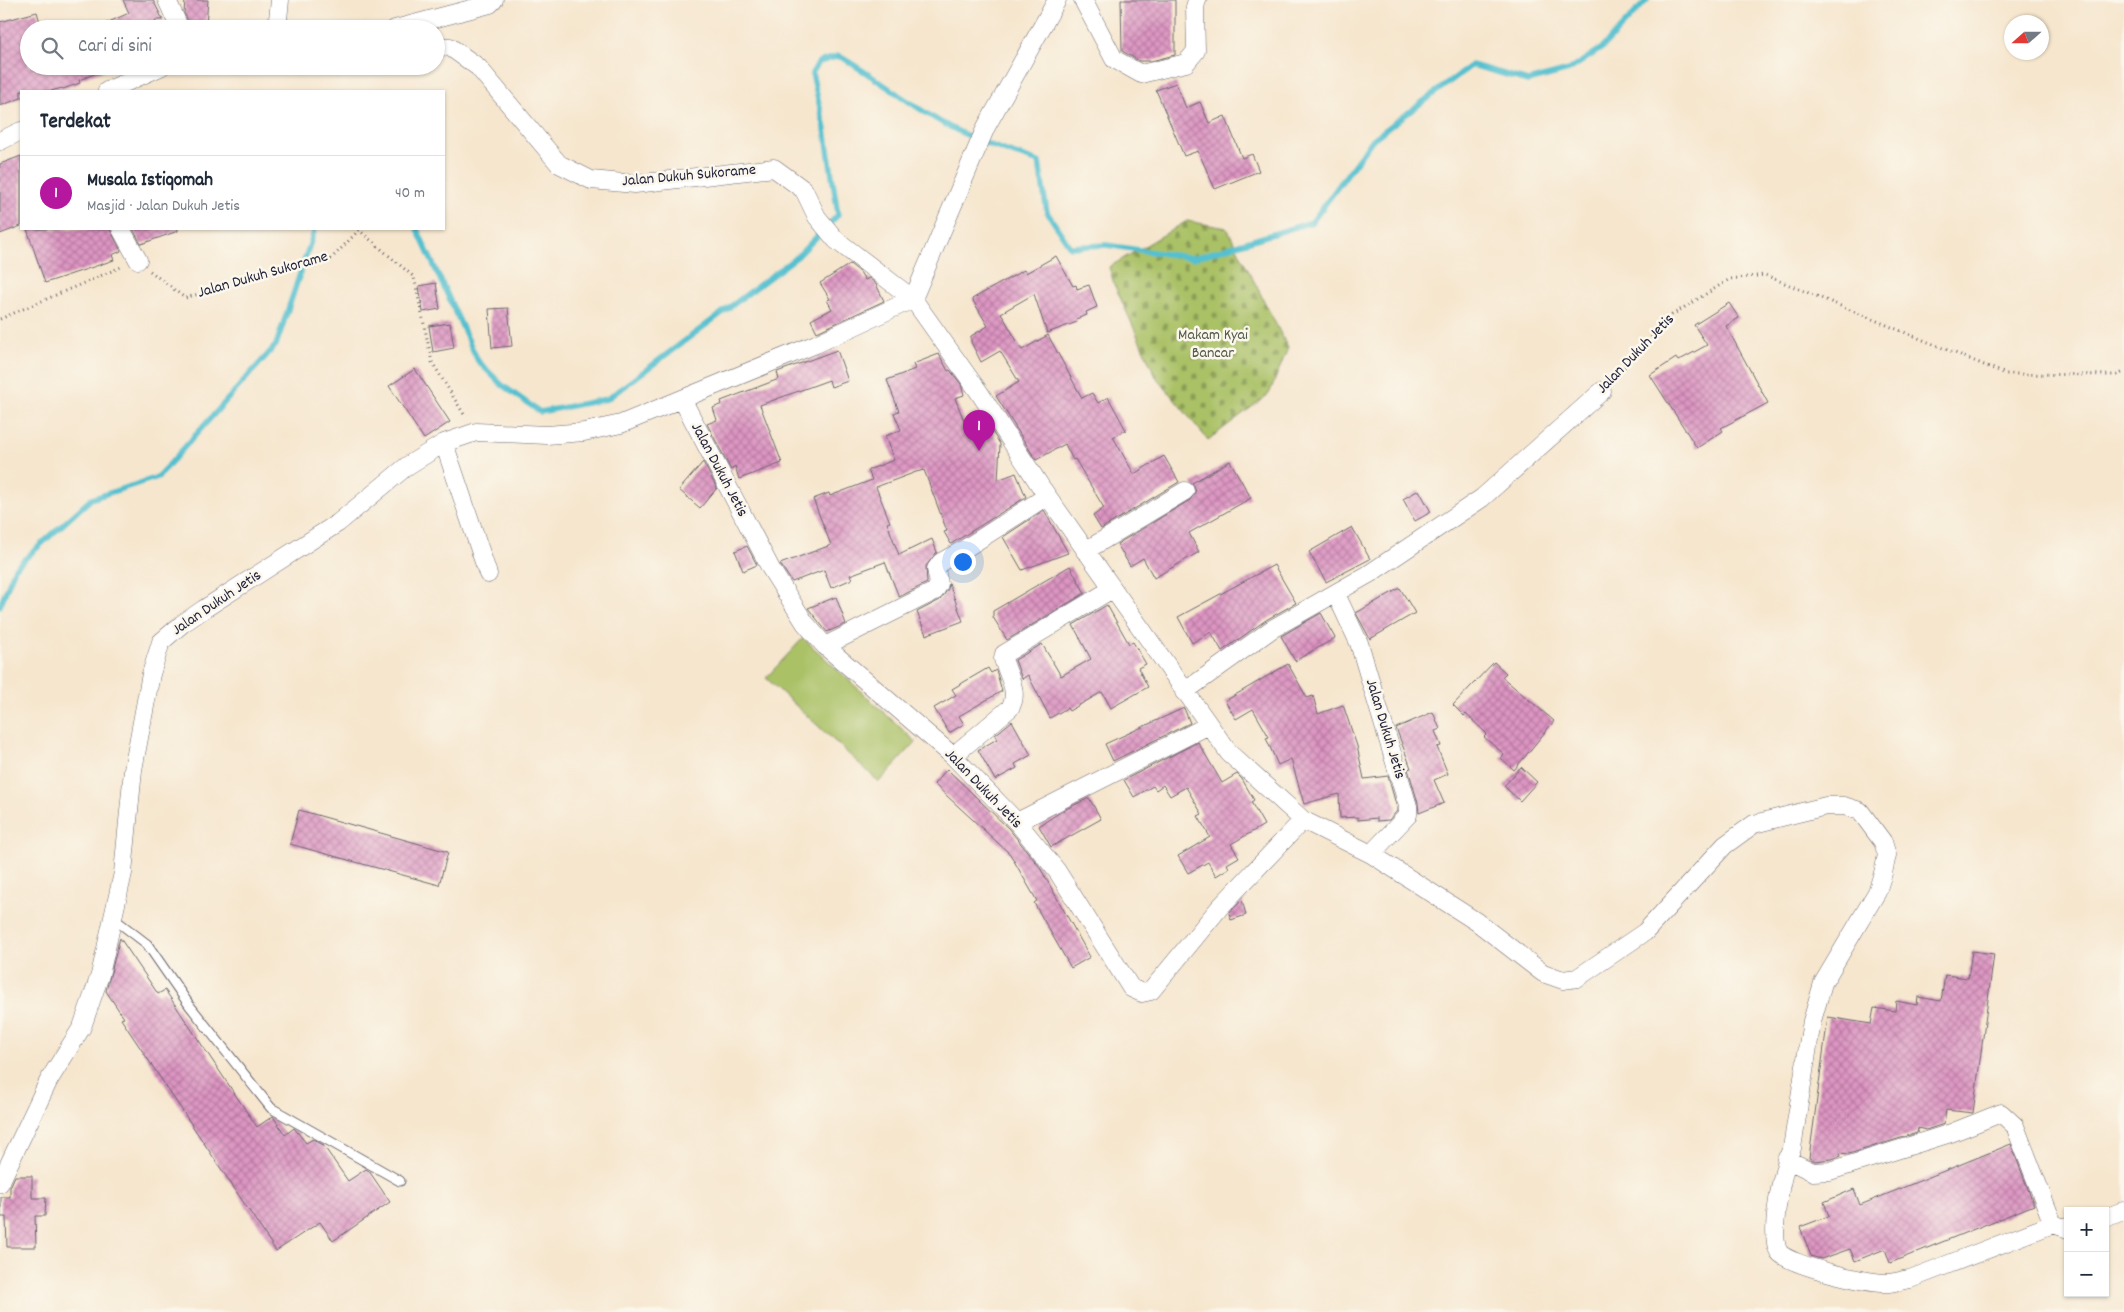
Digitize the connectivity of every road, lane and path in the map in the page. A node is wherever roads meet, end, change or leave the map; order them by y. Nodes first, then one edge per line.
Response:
1 (167, 0) edge
2 (280, 0) edge
3 (494, 0) edge
4 (1057, 0) edge
5 (1083, 0) edge
6 (1197, 0) edge
7 (176, 20) edge
8 (278, 20) edge
9 (429, 20) edge
10 (445, 47) edge
11 (142, 75) edge
12 (109, 90) edge
13 (20, 131) edge
14 (0, 141) edge
15 (122, 230) edge
16 (138, 260) junction
17 (913, 299) junction
18 (0, 319) edge
19 (2124, 372) edge
20 (1602, 391) joint
21 (682, 399) junction
22 (476, 432) junction
23 (444, 442) junction
24 (1185, 491) dead end
25 (1047, 496) junction
26 (1085, 551) junction
27 (488, 574) dead end
28 (1112, 589) junction
29 (1336, 594) junction
30 (825, 646) junction
31 (1184, 692) junction
32 (1209, 726) junction
33 (953, 756) junction
34 (1303, 820) junction
35 (1017, 822) junction
36 (1371, 854) junction
37 (113, 918) junction
38 (1786, 1159) junction
39 (400, 1181) dead end
40 (0, 1183) edge
41 (2123, 1212) edge
42 (2109, 1217) edge
43 (2060, 1226) edge

1 - 7 street
2 - 8 street
3 - 9 street
4 - 17 street
5 - 6 street
10 - 17 street, Jalan Dukuh Sukorame
11 - 12 street
13 - 14 street
15 - 16 street
16 - 18 path
16 - 22 path, Jalan Dukuh Sukorame
17 - 21 street, Jalan Dukuh Jetis
17 - 25 street
19 - 20 path, Jalan Dukuh Jetis
20 - 29 street, Jalan Dukuh Jetis
21 - 22 street, Jalan Dukuh Jetis
21 - 30 street, Jalan Dukuh Jetis
22 - 23 street, Jalan Dukuh Jetis
23 - 27 street
23 - 37 street, Jalan Dukuh Jetis
24 - 26 street
25 - 26 street
25 - 30 street
26 - 28 street
28 - 31 street
28 - 33 street
29 - 31 street, Jalan Dukuh Jetis
29 - 36 street, Jalan Dukuh Jetis
30 - 33 street, Jalan Dukuh Jetis
31 - 32 street
32 - 34 street
32 - 35 street
33 - 35 street, Jalan Dukuh Jetis
34 - 35 street, Jalan Dukuh Jetis
34 - 36 street
36 - 38 street
37 - 39 lane
37 - 40 street, Jalan Dukuh Jetis
38 - 43 street
38 - 43 street
41 - 42 street

